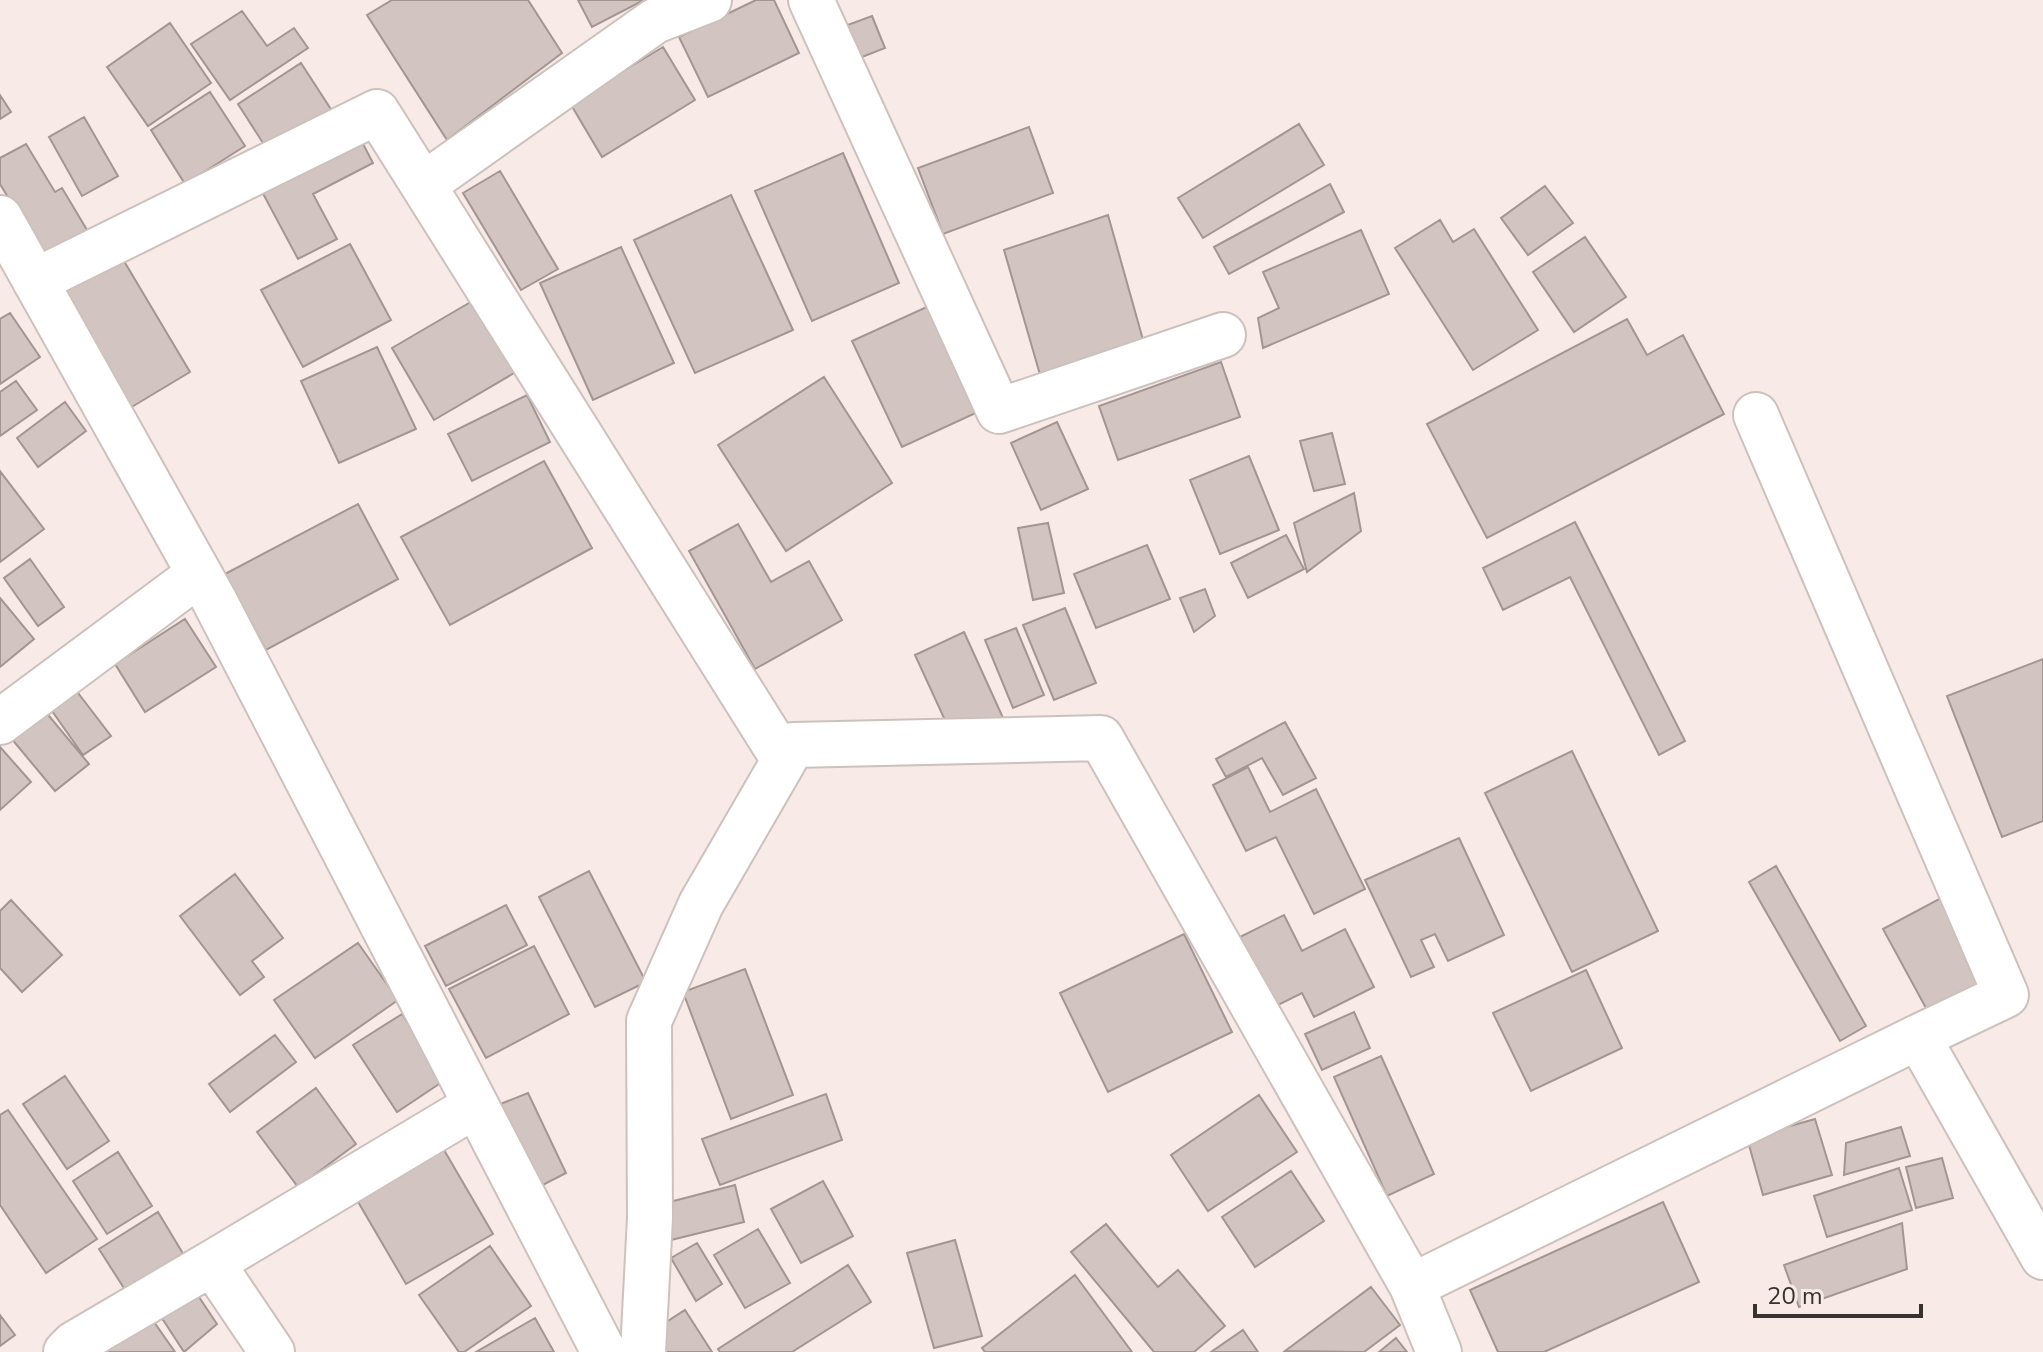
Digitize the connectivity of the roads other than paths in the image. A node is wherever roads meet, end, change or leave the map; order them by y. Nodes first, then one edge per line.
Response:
1 (709, 0) edge
2 (811, 0) edge
3 (423, 185) junction
4 (0, 218) edge
5 (35, 281) junction
6 (1223, 335) dead end
7 (1756, 415) dead end
8 (199, 574) junction
9 (0, 722) edge
10 (784, 760) junction
11 (1918, 1037) junction
12 (476, 1105) junction
13 (2043, 1257) edge
14 (212, 1263) junction
15 (1412, 1286) junction
16 (66, 1352) edge
17 (272, 1352) edge
18 (604, 1352) edge
19 (643, 1352) edge
20 (1439, 1352) edge

1 - 3 street
2 - 6 street
3 - 5 street
3 - 10 street
4 - 5 street
5 - 8 street
7 - 11 street
8 - 9 street
8 - 12 street
10 - 15 street
10 - 19 street
11 - 13 street
11 - 15 street
12 - 14 street
12 - 18 street
14 - 16 street
14 - 17 street
15 - 20 street

